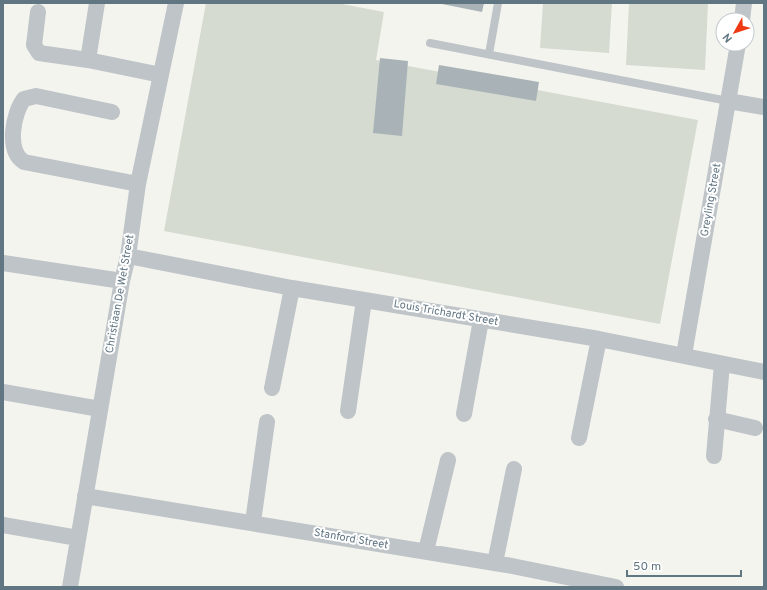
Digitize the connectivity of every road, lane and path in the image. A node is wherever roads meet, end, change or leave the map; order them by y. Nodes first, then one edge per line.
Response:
1 (96, 3) edge
2 (176, 3) edge
3 (498, 3) edge
4 (38, 12) dead end
5 (430, 43) dead end
6 (737, 52) edge
7 (489, 54) junction
8 (88, 60) junction
9 (161, 75) junction
10 (728, 101) junction
11 (764, 107) edge
12 (112, 112) dead end
13 (138, 184) junction
14 (128, 256) junction
15 (3, 263) edge
16 (122, 281) junction
17 (292, 288) junction
18 (364, 300) junction
19 (481, 320) junction
20 (599, 339) junction
21 (684, 355) junction
22 (722, 364) junction
23 (764, 372) edge
24 (272, 388) dead end
25 (3, 392) edge
26 (100, 409) junction
27 (348, 411) dead end
28 (464, 414) dead end
29 (716, 418) junction
30 (267, 422) dead end
31 (755, 428) dead end
32 (579, 438) dead end
33 (714, 456) dead end
34 (448, 460) dead end
35 (514, 469) dead end
36 (86, 496) junction
37 (252, 522) junction
38 (3, 525) edge
39 (78, 538) junction
40 (426, 551) junction
41 (495, 563) junction
42 (70, 587) edge
43 (616, 587) edge

1 - 8 street
2 - 9 street, Christiaan De Wet Street
3 - 7 lane
4 - 8 street
5 - 7 lane
6 - 10 street, Greyling Street
7 - 10 lane
8 - 9 street
9 - 13 street, Christiaan De Wet Street
10 - 11 street
10 - 21 street, Greyling Street
12 - 13 street
13 - 14 street, Christiaan De Wet Street
14 - 16 street, Christiaan De Wet Street
14 - 17 street, Louis Trichardt Street
15 - 16 street
16 - 26 street, Christiaan De Wet Street
17 - 18 street, Louis Trichardt Street
17 - 24 street
18 - 19 street, Louis Trichardt Street
18 - 27 street
19 - 20 street, Louis Trichardt Street
19 - 28 street
20 - 21 street, Louis Trichardt Street
20 - 32 street
21 - 22 street, Louis Trichardt Street
22 - 23 street, Louis Trichardt Street
22 - 29 street
25 - 26 street
26 - 36 street, Christiaan De Wet Street
29 - 31 street
29 - 33 street
30 - 37 street
34 - 40 street
35 - 41 street
36 - 37 street, Stanford Street
36 - 39 street, Christiaan De Wet Street
37 - 40 street, Stanford Street
38 - 39 street
39 - 42 street, Christiaan De Wet Street
40 - 41 street, Stanford Street
41 - 43 street, Stanford Street

